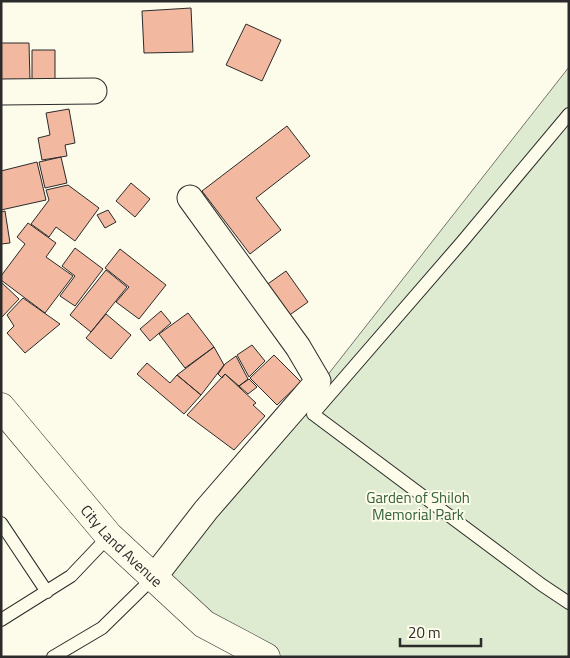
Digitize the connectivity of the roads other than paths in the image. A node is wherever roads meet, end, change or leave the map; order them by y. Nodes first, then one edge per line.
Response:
1 (94, 91) dead end
2 (1, 92) edge
3 (569, 114) edge
4 (190, 198) dead end
5 (1, 407) edge
6 (1, 523) edge
7 (108, 536) junction
8 (154, 577) junction
9 (47, 592) junction
10 (569, 602) edge
11 (1, 620) edge
12 (53, 657) edge
13 (266, 657) edge

1 - 2 street
3 - 10 lane
4 - 8 street
5 - 7 street, City Land Avenue
6 - 9 lane
7 - 8 street, City Land Avenue
7 - 9 lane
8 - 12 lane
8 - 13 street, City Land Avenue
9 - 11 lane

